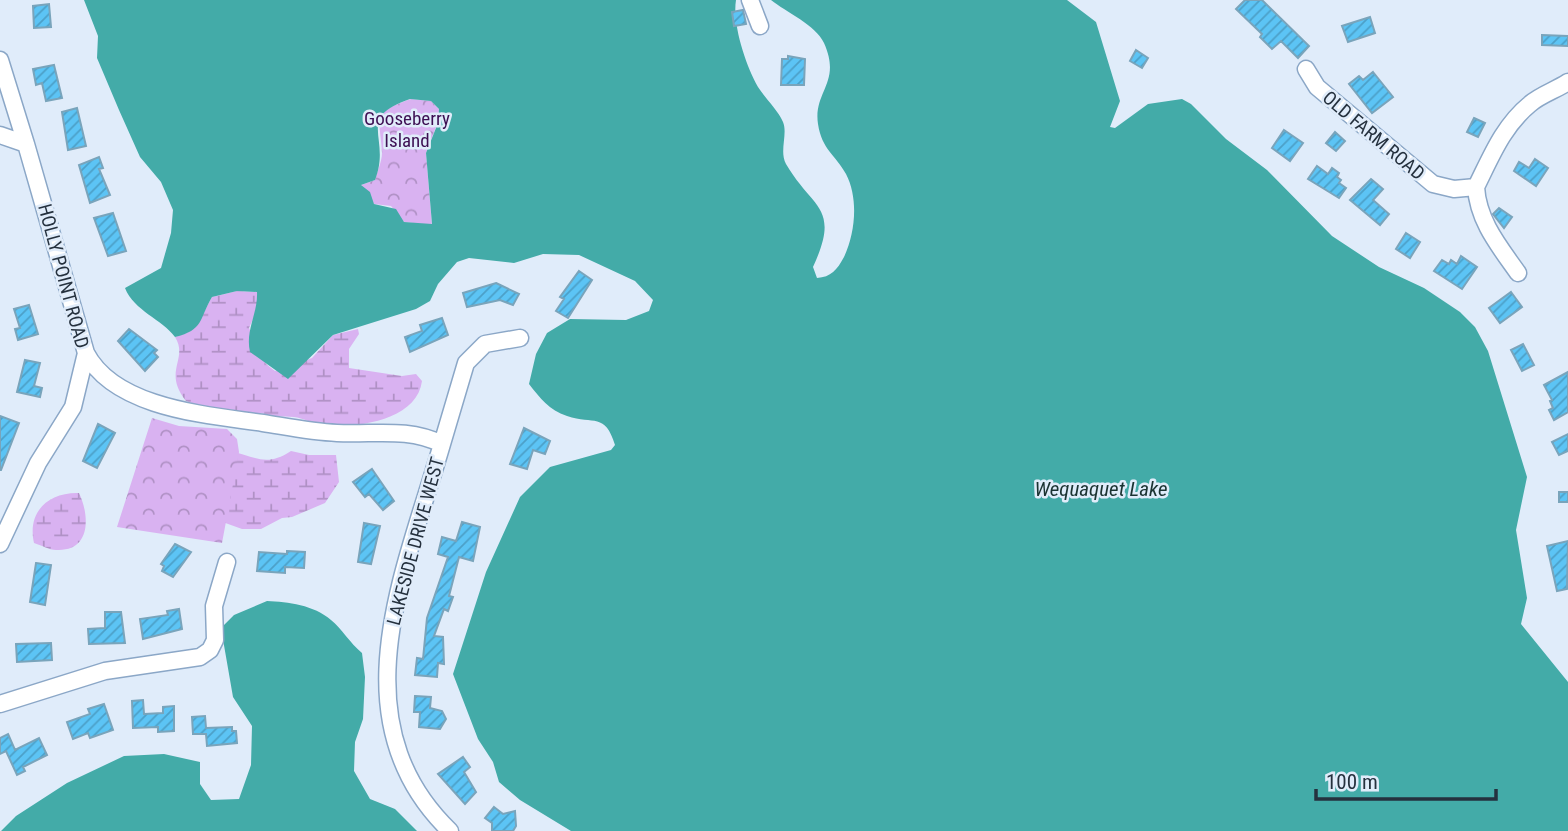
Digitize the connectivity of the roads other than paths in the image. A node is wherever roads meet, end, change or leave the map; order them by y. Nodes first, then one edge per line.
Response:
1 (750, 0) edge
2 (760, 26) dead end
3 (0, 60) edge
4 (1306, 69) dead end
5 (1568, 82) edge
6 (0, 135) edge
7 (26, 144) junction
8 (1476, 187) junction
9 (1518, 274) dead end
10 (520, 338) dead end
11 (86, 353) junction
12 (442, 444) junction
13 (0, 544) edge
14 (227, 562) dead end
15 (0, 704) edge
16 (450, 831) edge

1 - 2 street
3 - 7 street, HOLLY POINT ROAD
4 - 8 street, OLD FARM ROAD
5 - 8 street
6 - 7 street
7 - 11 street, HOLLY POINT ROAD
8 - 9 street
10 - 12 street, LAKESIDE DRIVE WEST
11 - 12 street, LAKESIDE DRIVE WEST
11 - 13 street, HOLLY POINT ROAD
12 - 16 street, LAKESIDE DRIVE WEST
14 - 15 street

